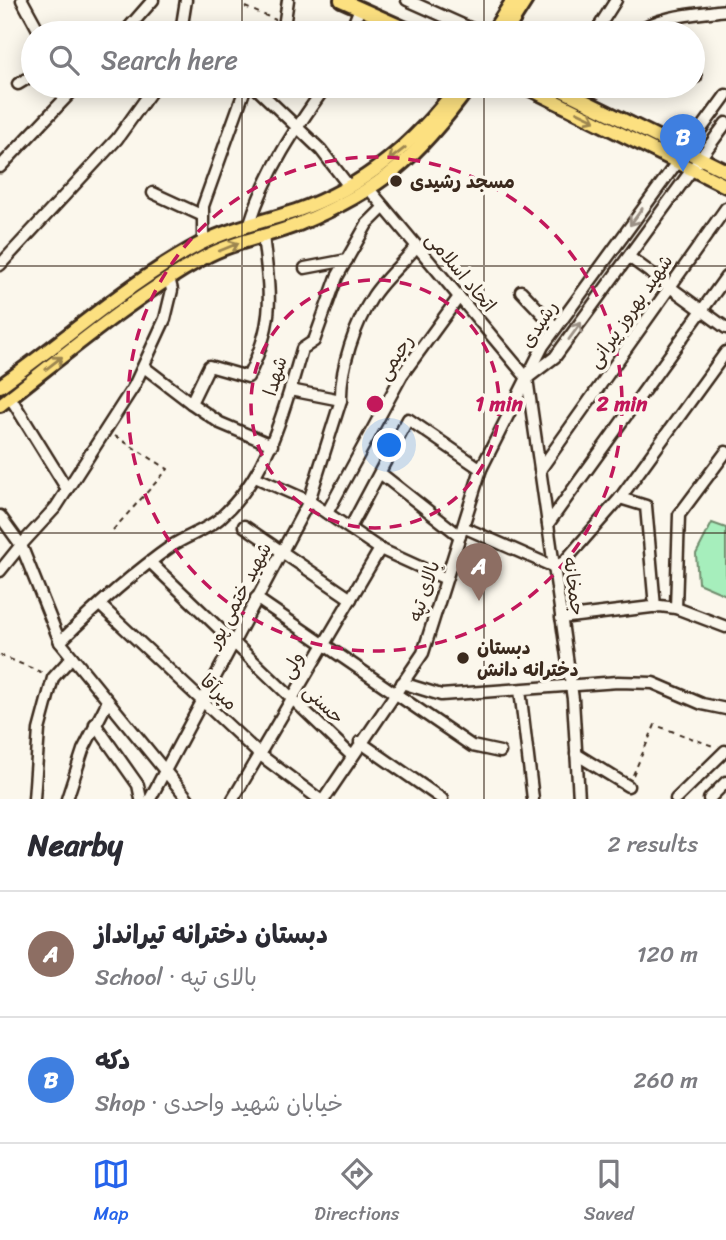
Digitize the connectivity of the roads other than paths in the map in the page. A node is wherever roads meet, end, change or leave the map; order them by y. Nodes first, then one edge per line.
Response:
1 (22, 0) edge
2 (153, 0) edge
3 (186, 0) edge
4 (288, 0) edge
5 (341, 0) edge
6 (407, 0) edge
7 (513, 0) edge
8 (526, 0) edge
9 (615, 0) edge
10 (360, 8) junction
11 (726, 10) edge
12 (33, 21) edge
13 (135, 21) edge
14 (181, 21) edge
15 (285, 21) edge
16 (355, 21) edge
17 (389, 21) edge
18 (454, 21) edge
19 (500, 21) edge
20 (513, 21) edge
21 (602, 21) edge
22 (664, 21) edge
23 (21, 82) edge
24 (18, 84) dead end
25 (726, 94) edge
26 (66, 98) edge
27 (146, 98) edge
28 (242, 98) edge
29 (270, 98) edge
30 (317, 98) edge
31 (449, 98) edge
32 (461, 98) edge
33 (551, 98) edge
34 (578, 98) edge
35 (726, 123) edge
36 (295, 127) junction
37 (701, 129) junction
38 (716, 137) junction
39 (681, 156) junction
40 (697, 165) junction
41 (0, 167) edge
42 (726, 170) edge
43 (668, 173) junction
44 (683, 183) junction
45 (348, 186) junction
46 (726, 186) edge
47 (369, 189) junction
48 (153, 193) dead end
49 (384, 207) junction
50 (726, 208) edge
51 (201, 215) junction
52 (250, 223) junction
53 (262, 235) junction
54 (203, 243) junction
55 (417, 247) junction
56 (629, 257) junction
57 (347, 260) junction
58 (0, 265) edge
59 (162, 266) junction
60 (305, 268) dead end
61 (726, 277) edge
62 (169, 278) junction
63 (668, 286) junction
64 (521, 291) dead end
65 (459, 297) junction
66 (701, 310) junction
67 (556, 328) junction
68 (726, 328) edge
69 (726, 352) edge
70 (144, 367) junction
71 (527, 378) junction
72 (0, 386) edge
73 (290, 390) junction
74 (341, 400) junction
75 (5, 401) edge
76 (191, 403) junction
77 (272, 445) junction
78 (726, 452) edge
79 (481, 469) junction
80 (540, 470) junction
81 (380, 473) junction
82 (255, 477) junction
83 (67, 489) junction
84 (620, 498) junction
85 (309, 501) junction
86 (327, 513) junction
87 (0, 516) edge
88 (548, 524) junction
89 (244, 526) dead end
90 (350, 528) junction
91 (461, 531) junction
92 (22, 545) junction
93 (380, 549) junction
94 (282, 551) junction
95 (151, 563) junction
96 (554, 567) junction
97 (0, 571) edge
98 (446, 579) junction
99 (256, 598) junction
100 (351, 599) junction
101 (100, 605) junction
102 (655, 607) junction
103 (676, 608) junction
104 (561, 618) junction
105 (726, 626) edge
106 (234, 640) junction
107 (60, 642) junction
108 (324, 645) junction
109 (72, 657) junction
110 (402, 683) junction
111 (571, 685) junction
112 (520, 690) junction
113 (395, 693) junction
114 (293, 698) junction
115 (202, 701) junction
116 (108, 702) junction
117 (726, 709) edge
118 (96, 724) junction
119 (360, 743) junction
120 (725, 751) edge
121 (500, 752) dead end
122 (259, 754) junction
123 (576, 754) junction
124 (351, 755) junction
125 (165, 771) junction
126 (726, 782) edge
127 (138, 785) junction
128 (628, 786) road end
129 (325, 798) edge
130 (34, 799) edge
131 (67, 799) edge
132 (131, 799) edge
133 (141, 799) edge
134 (150, 799) edge
135 (188, 799) edge
136 (233, 799) edge
137 (442, 799) edge
138 (533, 799) edge
139 (579, 799) edge
140 (676, 799) edge
141 (709, 799) edge

1 - 12 street
2 - 13 street
3 - 14 street
4 - 15 street
5 - 10 main road
6 - 18 street
7 - 19 main road
8 - 20 main road
9 - 21 street
10 - 16 street
10 - 17 main road
11 - 22 street
23 - 24 street
25 - 37 street, رشیدی
26 - 41 street
27 - 58 street
28 - 51 street
29 - 36 street
30 - 36 street
31 -> 45 main road
32 - 47 main road
33 -> 39 main road
34 - 39 main road
35 - 38 street, رشیدی
36 - 45 street
36 - 52 street
37 - 38 street
37 - 39 street, رشیدی
38 - 40 street, رشیدی
39 - 40 main road
39 - 43 street, رشیدی
40 - 42 main road
40 - 44 street, رشیدی
40 - 46 main road
43 - 44 street
43 -> 67 street, رشیدی
44 - 56 street, رشیدی
45 - 52 main road
47 - 49 street, اتحاد اسلامی
47 - 53 main road
48 - 51 street
49 - 55 street, اتحاد اسلامی
49 - 57 street, شهدا
50 - 63 street, شهید بهروز پیرانی
51 - 54 street
52 - 54 main road
62 -> 53 main road
53 - 76 street
54 - 59 main road
55 - 65 street, اتحاد اسلامی
55 - 74 street, شهید ختمی پور
56 - 63 street
71 -> 56 street, رشیدی
57 - 60 street
57 - 73 street, شهدا
59 - 62 main road
59 - 72 main road
61 - 66 street
62 - 70 street
75 -> 62 main road
63 - 66 street
63 - 80 street, شهید بهروز پیرانی
64 - 67 street
65 - 71 street, اتحاد اسلامی
65 - 86 street, رحیمی
66 - 68 street
66 - 88 street
67 - 71 street, رشیدی
69 - 84 street
70 - 76 street
70 - 83 street
71 - 79 street, بالای تپه
71 - 80 street, جمخانه
73 - 74 street
73 - 77 street, شهدا
74 - 85 street, شهید ختمی پور
75 - 83 street
76 - 77 street
77 - 82 street, شهدا
78 - 103 street
79 - 81 street
79 - 91 street, بالای تپه
80 - 88 street, جمخانه
81 - 90 street
81 - 91 street
82 - 85 street
82 - 95 street, شهدا
83 - 92 street
84 - 96 street
84 - 102 street
85 - 86 street
85 - 94 street, شهید ختمی پور
86 - 90 street
87 - 92 street
88 - 96 street, جمخانه
89 - 94 street
90 - 93 street
91 - 96 street
91 - 98 street, بالای تپه
92 - 97 street
92 - 107 street
93 - 98 street
93 - 100 street, ولی
94 - 99 street, شهید ختمی پور
94 - 100 street
95 - 101 street
95 - 106 street, حسنی
96 - 104 street, جمخانه
98 - 110 street, بالای تپه
99 - 106 street, شهید ختمی پور
99 - 108 street
100 - 108 street, ولی
101 - 107 street
101 - 115 street, میرآقا
102 - 103 street
102 - 104 street
103 - 105 street
104 - 111 street, جمخانه
106 - 114 street, حسنی
106 - 115 street, شهید ختمی پور
107 - 109 street
108 - 113 street
108 - 114 street, ولی
109 - 116 street
109 - 130 street
110 - 112 street
110 - 113 street, بالای تپه
111 - 112 street
111 - 117 street
111 - 123 street, جمخانه
112 - 138 street
113 - 119 street, بالای تپه
113 - 121 street
114 - 122 street, ولی
114 - 124 street, حسنی
115 - 122 street, میرآقا
115 - 125 street, شهید ختمی پور
116 - 118 street
116 - 125 street
118 - 127 street
118 - 131 street
119 - 124 street, بالای تپه
119 - 137 street
120 - 140 street
122 - 129 street, میرآقا
122 - 136 street, ولی
123 - 128 street
123 - 139 street, جمخانه
124 - 129 street, بالای تپه
125 - 134 street, شهید ختمی پور
125 - 135 street
126 - 141 street
127 - 132 street
127 - 133 street

